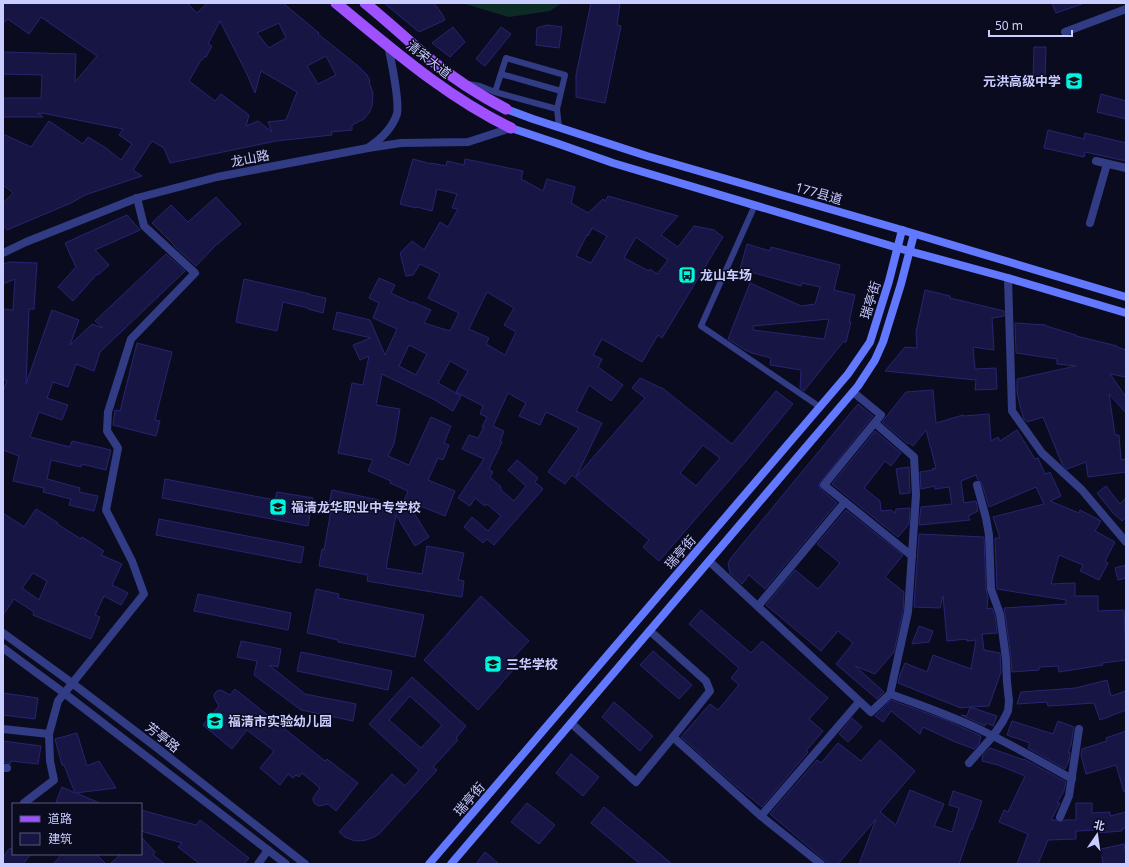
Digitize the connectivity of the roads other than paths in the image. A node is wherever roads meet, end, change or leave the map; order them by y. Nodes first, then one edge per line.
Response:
1 (336, 3) edge
2 (365, 3) edge
3 (1126, 9) edge
4 (1065, 32) dead end
5 (388, 46) junction
6 (501, 74) junction
7 (461, 82) junction
8 (561, 91) junction
9 (495, 92) junction
10 (506, 109) joint
11 (557, 109) junction
12 (559, 127) junction
13 (511, 128) junction
14 (368, 148) junction
15 (1096, 162) dead end
16 (1107, 164) junction
17 (1126, 168) edge
18 (137, 198) junction
19 (755, 205) junction
20 (1090, 223) dead end
21 (902, 230) junction
22 (914, 234) junction
23 (898, 248) junction
24 (910, 252) junction
25 (3, 253) edge
26 (1008, 278) junction
27 (1126, 297) edge
28 (1126, 313) edge
29 (853, 392) junction
30 (820, 407) junction
31 (875, 423) junction
32 (977, 485) dead end
33 (844, 502) junction
34 (1126, 542) edge
35 (912, 556) junction
36 (709, 561) junction
37 (758, 606) junction
38 (650, 631) junction
39 (3, 633) edge
40 (3, 648) edge
41 (72, 683) junction
42 (64, 693) junction
43 (890, 694) junction
44 (859, 702) junction
45 (571, 723) junction
46 (3, 729) edge
47 (1079, 729) dead end
48 (49, 734) junction
49 (993, 736) junction
50 (673, 737) junction
51 (970, 763) dead end
52 (1072, 779) junction
53 (24, 803) edge
54 (761, 816) junction
55 (1060, 817) dead end
56 (268, 850) junction
57 (258, 864) edge
58 (286, 864) edge
59 (305, 864) edge
60 (429, 864) edge
61 (451, 864) edge
62 (822, 864) edge

1 - 5 main road, 清荣大道
2 - 7 main road, 清荣大道
3 - 4 street
5 - 13 main road, 清荣大道
5 - 14 street
6 - 8 lane
6 - 8 lane
6 - 9 lane
7 - 9 lane
7 - 10 main road, 清荣大道
8 - 11 lane
9 - 11 lane
10 - 12 main road, 177县道
11 - 12 lane
12 - 21 main road, 177县道
13 - 14 street, 龙山路
13 - 19 main road
14 - 18 street, 龙山路
15 - 16 street
16 - 17 street
16 - 20 street
18 - 25 street, 龙山路
18 - 41 street
19 - 23 main road
19 - 30 lane
21 - 22 main road, 177县道
21 - 23 main road, 瑞亭街
22 - 24 main road, 瑞亭街
22 - 27 main road, 177县道
23 - 24 main road
23 - 30 main road, 瑞亭街
24 - 26 main road
24 - 29 main road, 瑞亭街
26 - 28 main road
26 - 34 street
29 - 31 street
29 - 36 main road, 瑞亭街
30 - 60 main road, 瑞亭街
31 - 33 street
31 - 35 street
32 - 49 street
33 - 35 street
33 - 37 street
35 - 43 street
36 - 37 street
36 - 38 main road, 瑞亭街
37 - 44 street
38 - 45 main road, 瑞亭街
38 - 50 street
39 - 41 street, 芳亭路
40 - 42 street, 芳亭路
41 - 42 street
41 - 59 street, 芳亭路
42 - 48 street
42 - 56 street, 芳亭路
43 - 44 street
43 - 49 street
44 - 54 street
45 - 50 street
45 - 61 main road, 瑞亭街
46 - 48 street
47 - 52 street
48 - 53 street
49 - 51 street
49 - 52 street
50 - 54 street
52 - 55 street
54 - 62 street
56 - 57 street
56 - 58 street, 芳亭路

